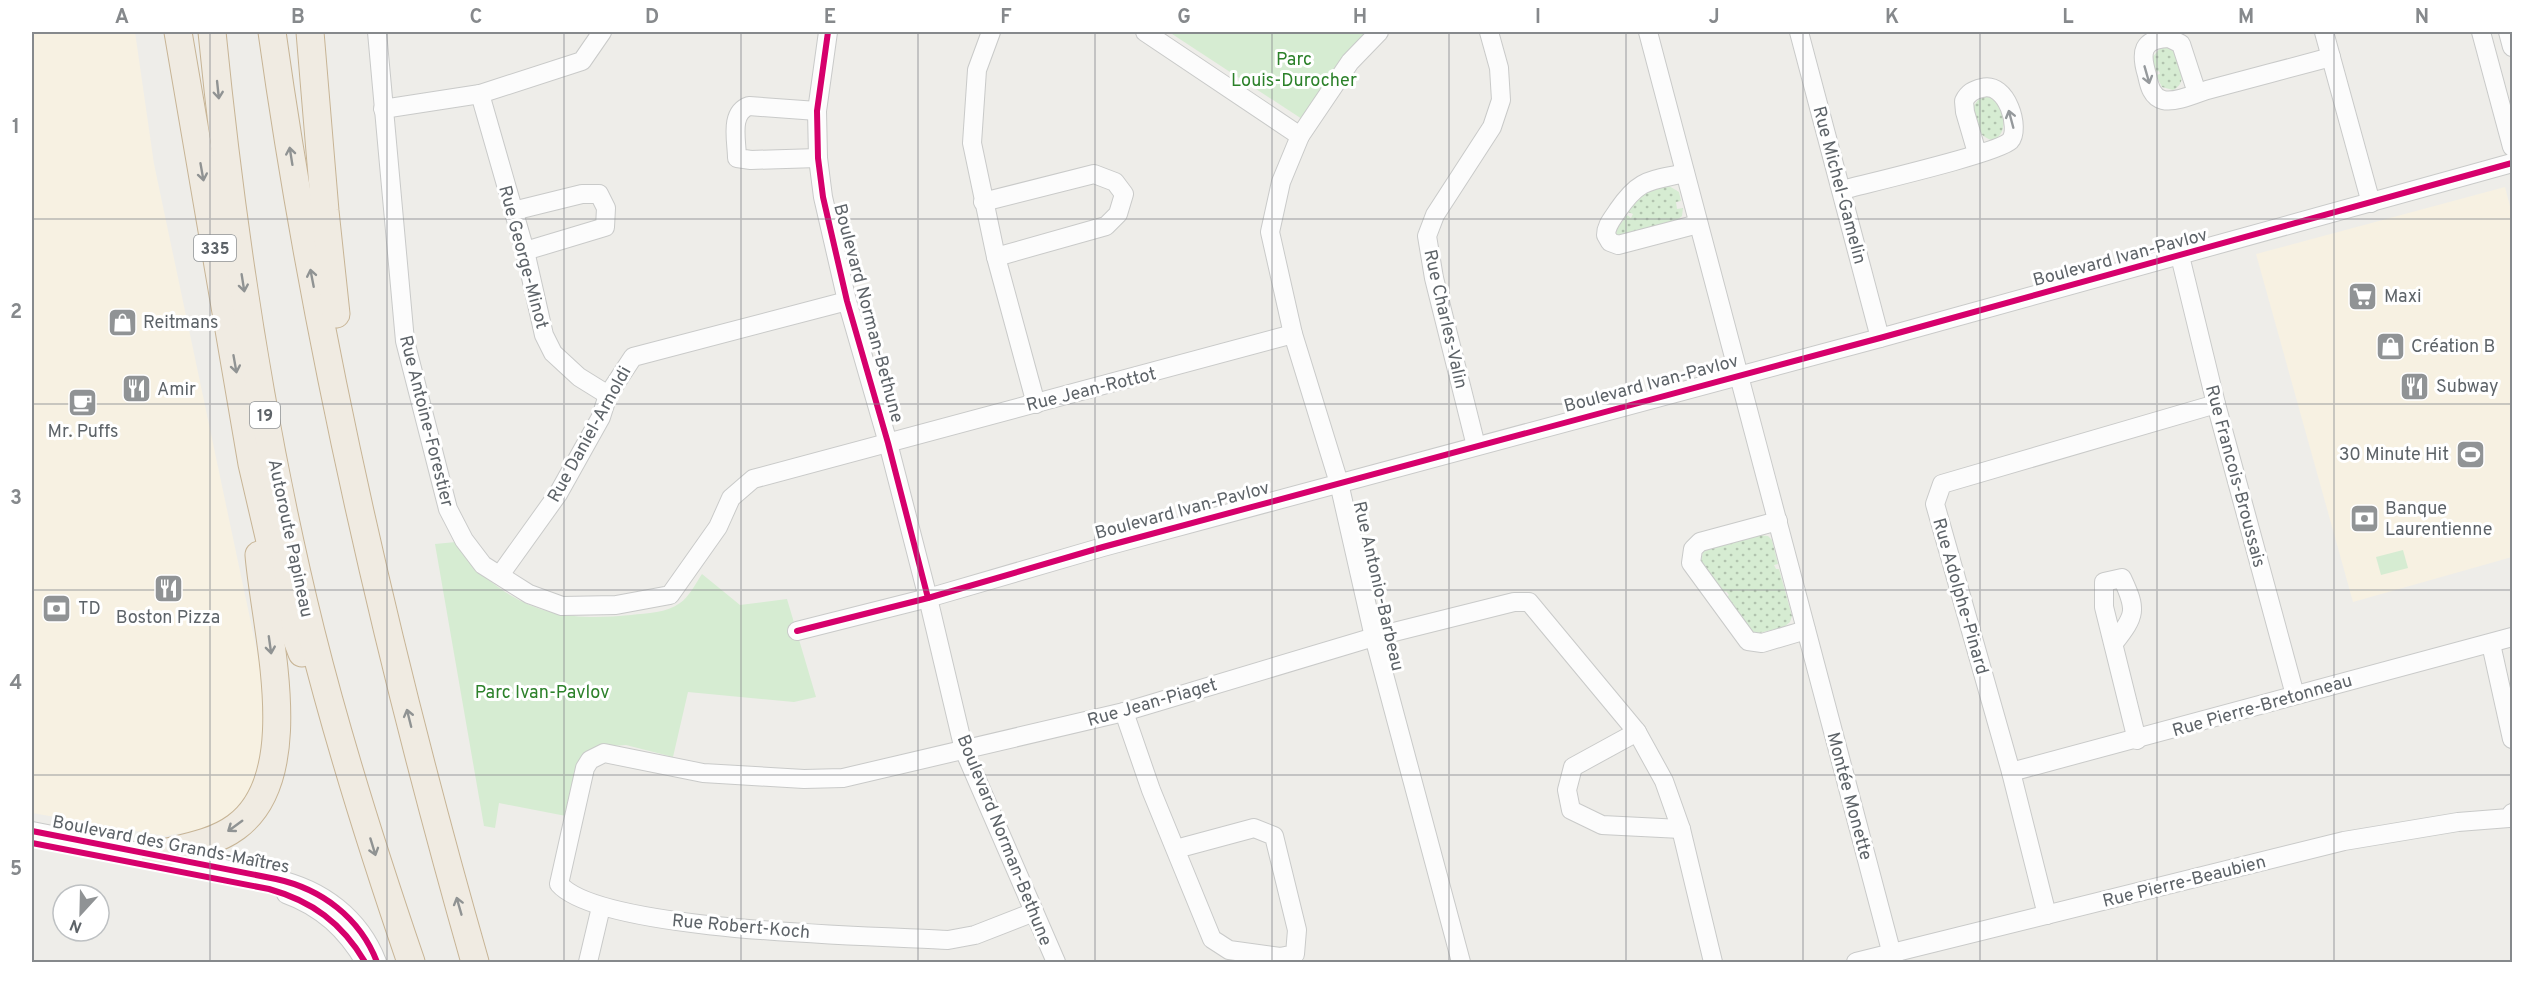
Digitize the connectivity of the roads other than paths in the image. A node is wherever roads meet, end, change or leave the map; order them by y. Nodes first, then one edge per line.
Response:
1 (178, 32) edge
2 (212, 32) edge
3 (272, 32) edge
4 (310, 32) edge
5 (377, 32) edge
6 (602, 32) edge
7 (828, 32) edge
8 (991, 32) edge
9 (1145, 32) edge
10 (1379, 32) edge
11 (1489, 32) edge
12 (1648, 32) edge
13 (1799, 32) edge
14 (2324, 32) edge
15 (2481, 32) edge
16 (2508, 32) edge
17 (2512, 47) edge
18 (2331, 57) junction
19 (2197, 93) dead end
20 (480, 94) junction
21 (383, 109) junction
22 (817, 111) junction
23 (1300, 136) junction
24 (2512, 147) edge
25 (1977, 153) dead end
26 (818, 158) junction
27 (2512, 163) edge
28 (1685, 173) junction
29 (1842, 190) junction
30 (983, 202) junction
31 (2371, 203) junction
32 (513, 211) junction
33 (1698, 224) junction
34 (525, 251) junction
35 (2180, 256) junction
36 (996, 257) junction
37 (848, 301) junction
38 (1293, 334) junction
39 (1880, 338) junction
40 (1739, 375) junction
41 (608, 395) junction
42 (1036, 404) junction
43 (2216, 404) junction
44 (888, 443) junction
45 (1476, 446) junction
46 (252, 464) junction
47 (1340, 483) junction
48 (363, 520) junction
49 (1778, 521) junction
50 (500, 575) junction
51 (928, 598) junction
52 (1806, 630) junction
53 (797, 631) dead end
54 (1374, 637) junction
55 (2512, 637) edge
56 (2114, 644) dead end
57 (2491, 644) junction
58 (2295, 695) junction
59 (1124, 712) junction
60 (1637, 732) junction
61 (2512, 739) edge
62 (2137, 740) junction
63 (964, 750) junction
64 (604, 753) joint
65 (2011, 772) junction
66 (356, 791) junction
67 (2512, 813) edge
68 (1681, 829) junction
69 (32, 831) edge
70 (32, 843) edge
71 (1176, 849) junction
72 (154, 855) junction
73 (601, 907) junction
74 (1034, 912) junction
75 (2047, 915) junction
76 (1893, 958) edge
77 (365, 963) edge
78 (378, 963) edge
79 (411, 963) edge
80 (475, 963) edge
81 (588, 963) edge
82 (1056, 963) edge
83 (1461, 963) edge
84 (1713, 963) edge
85 (1856, 963) edge

1 -> 46 highway, 335
2 -> 66 highway, Autoroute Papineau / 19
48 -> 3 highway
4 - 48 highway
5 - 21 street, Rue Antoine-Forestier
6 - 20 street
7 - 22 street, Boulevard Norman-Bethune
8 - 30 street
9 - 23 street
10 - 23 street, Rue Antonio-Barbeau
11 - 45 street, Rue Charles-Valin
12 - 28 street, Montée Monette
13 - 29 street, Rue Michel-Gamelin
14 - 18 street
15 - 24 street
16 - 17 street
18 - 19 street
18 - 31 street
20 - 21 street
20 - 32 street, Rue George-Minot
21 - 50 street, Rue Antoine-Forestier
22 - 26 street, Boulevard Norman-Bethune
22 - 26 street
23 - 38 street, Rue Antonio-Barbeau
25 - 29 street
26 - 37 street, Boulevard Norman-Bethune
27 - 31 street, Boulevard Ivan-Pavlov
28 - 33 street, Montée Monette
28 - 33 street
29 - 39 street, Rue Michel-Gamelin
30 - 36 street
30 - 36 street
31 - 35 street, Boulevard Ivan-Pavlov
32 - 34 street, Rue George-Minot
32 - 34 street
33 - 40 street, Montée Monette
34 - 41 street, Rue George-Minot
35 - 39 street, Boulevard Ivan-Pavlov
35 - 43 street, Rue Francois-Broussais
36 - 42 street
37 - 41 street, Rue Daniel-Arnoldi
37 - 44 street, Boulevard Norman-Bethune
38 - 42 street, Rue Jean-Rottot
38 - 47 street, Rue Antonio-Barbeau
39 - 40 street, Boulevard Ivan-Pavlov
40 - 45 street, Boulevard Ivan-Pavlov
40 - 49 street, Montée Monette
41 - 50 street, Rue Daniel-Arnoldi
42 - 44 street, Rue Jean-Rottot
43 - 58 street, Rue Francois-Broussais
43 - 65 street, Rue Adolphe-Pinard
44 - 50 street, Rue Antoine-Forestier
44 - 51 street, Boulevard Norman-Bethune
45 - 47 street, Boulevard Ivan-Pavlov
46 - 66 highway, 335
46 -> 72 highway
47 - 51 street, Boulevard Ivan-Pavlov
47 - 54 street, Rue Antonio-Barbeau
80 -> 48 highway
49 - 52 street, Montée Monette
49 - 52 street
51 - 53 street, Boulevard Ivan-Pavlov
51 - 63 street, Boulevard Norman-Bethune
52 - 76 street, Montée Monette
54 - 59 street, Rue Jean-Piaget
54 - 60 street, Rue Jean-Piaget
54 - 83 street, Rue Antonio-Barbeau
55 - 57 street, Rue Pierre-Bretonneau
56 - 62 street
57 - 58 street, Rue Pierre-Bretonneau
57 - 61 street
58 - 62 street, Rue Pierre-Bretonneau
59 - 63 street, Rue Jean-Piaget
59 - 71 street
60 - 68 street, Rue Jean-Piaget
60 - 68 street
62 - 65 street, Rue Pierre-Bretonneau
63 - 64 street, Rue Jean-Piaget
63 - 74 street, Boulevard Norman-Bethune
64 - 73 street, Rue Robert-Koch
65 - 75 street, Rue Adolphe-Pinard
66 -> 79 highway, Autoroute Papineau / 19
67 - 75 street, Rue Pierre-Beaubien
68 - 84 street, Rue Jean-Piaget
69 - 72 street, Boulevard des Grands-Maîtres
70 - 77 street, Boulevard des Grands-Maîtres
71 - 71 street
72 - 78 street, Boulevard des Grands-Maîtres
73 - 74 street, Rue Robert-Koch
73 - 81 street
74 - 82 street, Boulevard Norman-Bethune
75 - 76 street, Rue Pierre-Beaubien
76 - 85 street, Rue Pierre-Beaubien

